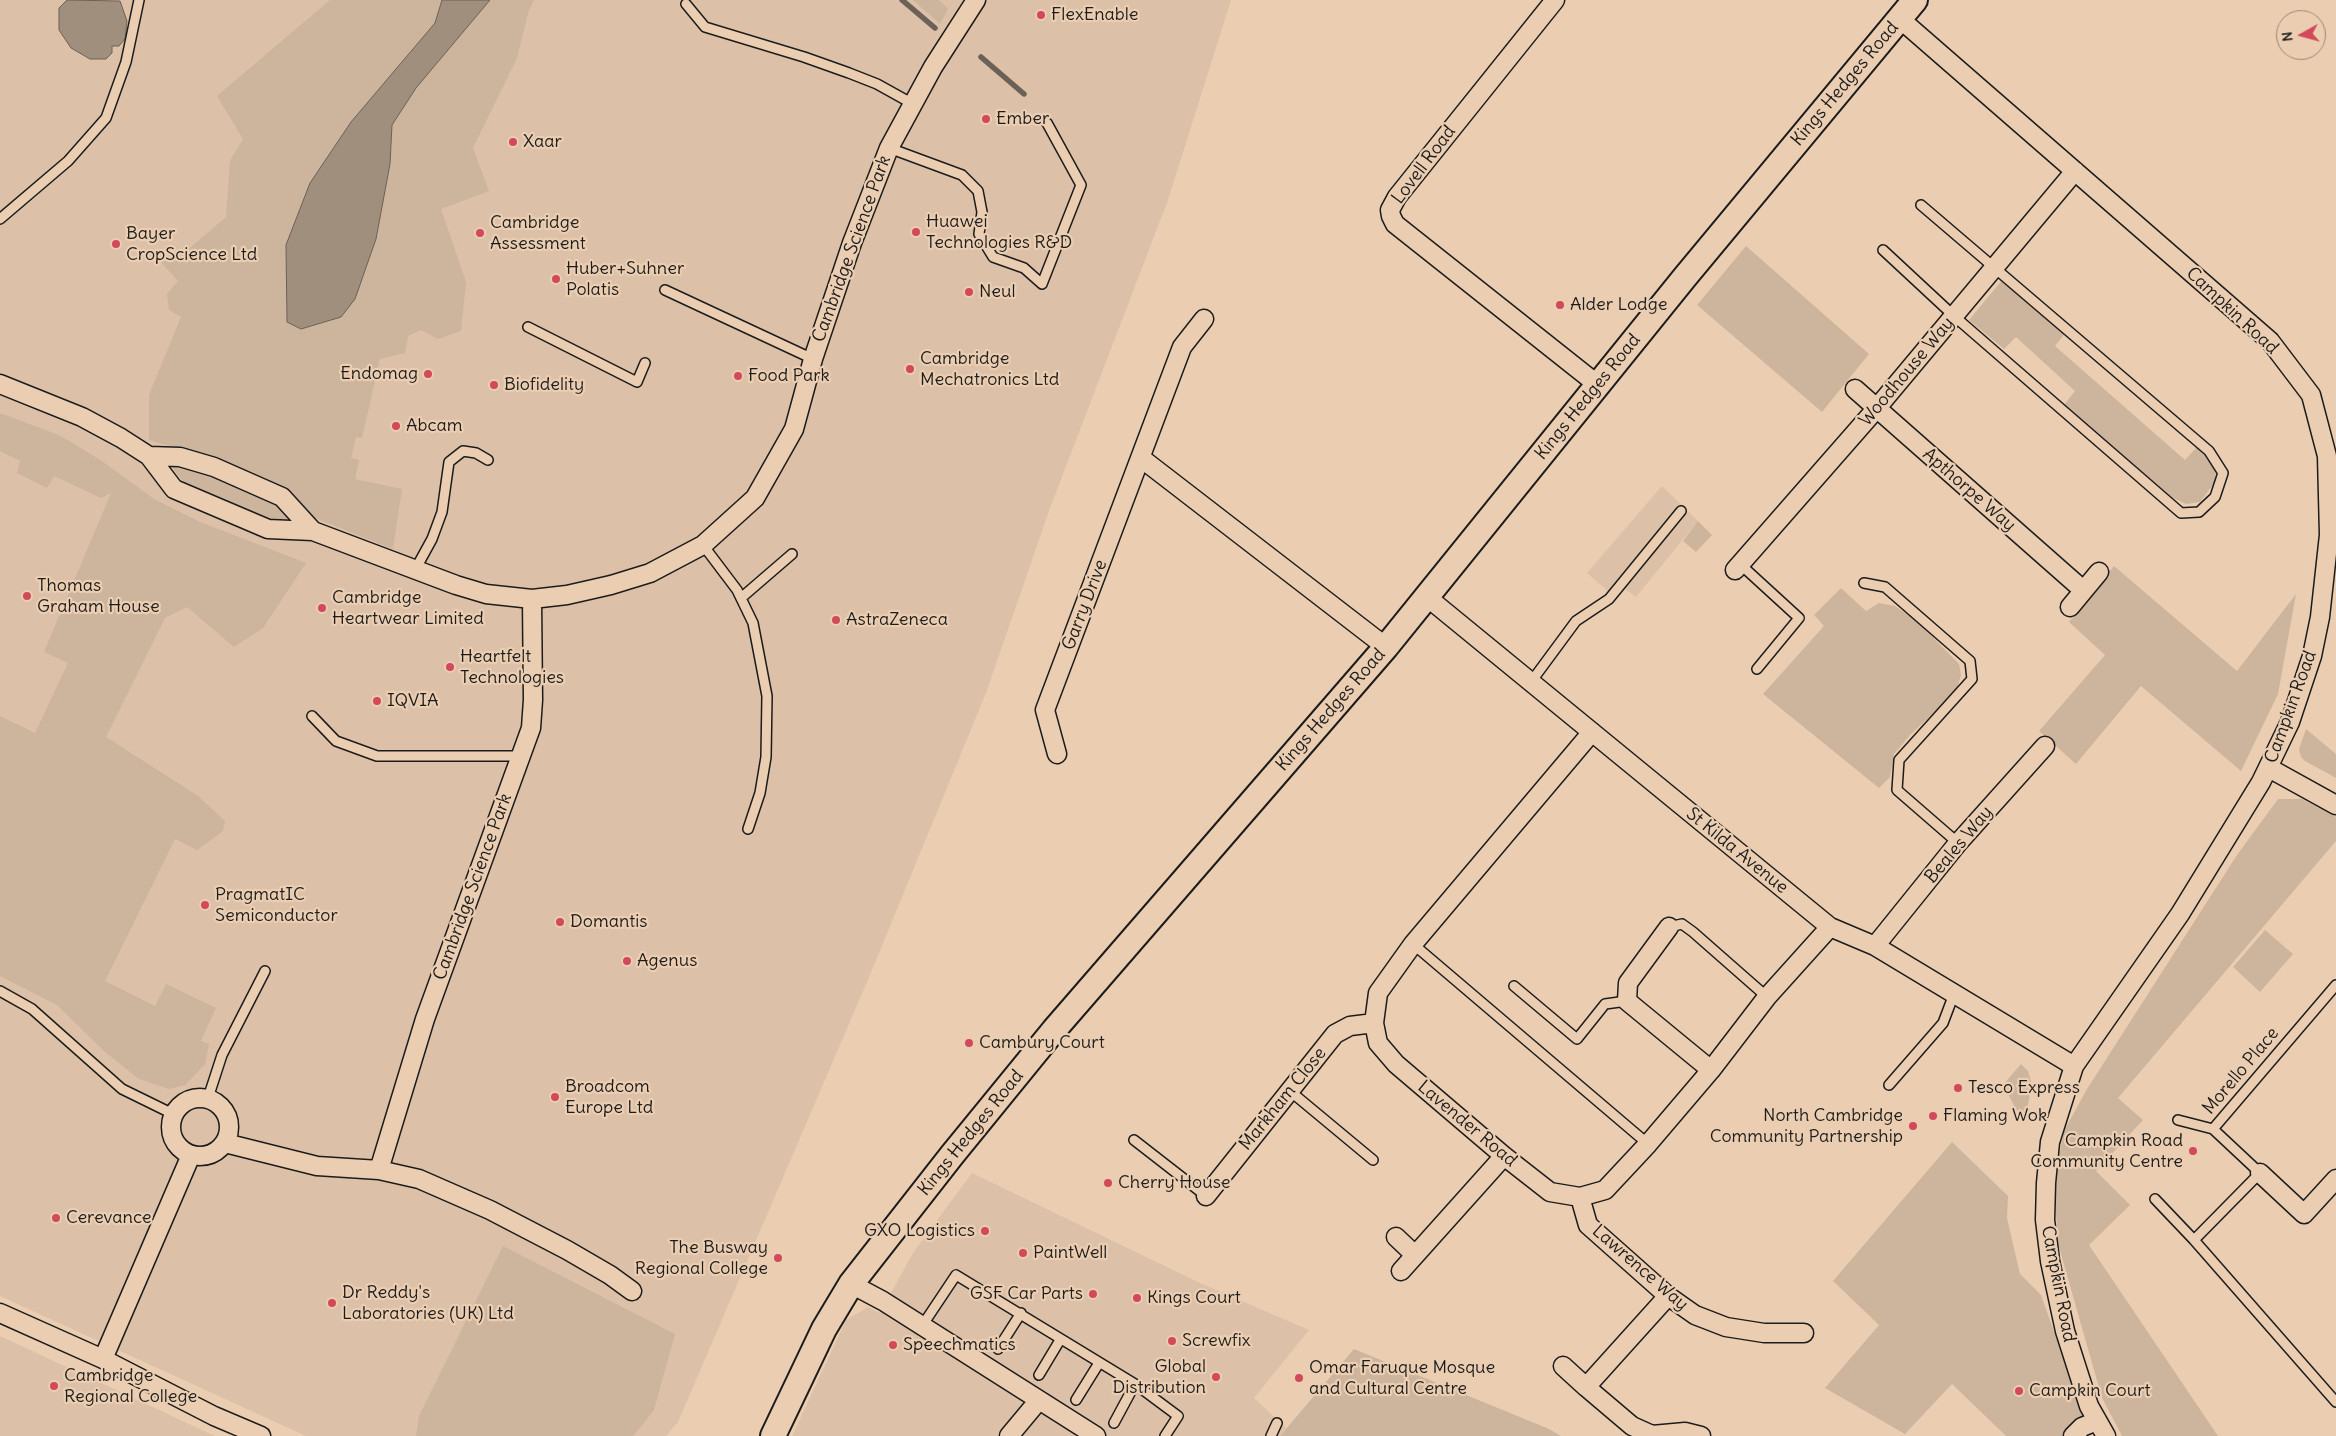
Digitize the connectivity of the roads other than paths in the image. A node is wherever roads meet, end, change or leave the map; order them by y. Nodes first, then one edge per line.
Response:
1 (139, 0) edge
2 (976, 0) edge
3 (1555, 0) edge
4 (1915, 0) edge
5 (686, 4) dead end
6 (1899, 18) junction
7 (912, 104) junction
8 (1047, 123) dead end
9 (888, 148) junction
10 (2075, 172) junction
11 (1921, 205) dead end
12 (0, 219) edge
13 (1883, 250) dead end
14 (1995, 266) junction
15 (665, 290) dead end
16 (1954, 316) junction
17 (1204, 319) dead end
18 (528, 327) dead end
19 (814, 358) junction
20 (645, 363) dead end
21 (0, 384) edge
22 (1598, 385) junction
23 (1855, 389) dead end
24 (1876, 409) junction
25 (149, 456) junction
26 (1142, 458) junction
27 (488, 460) dead end
28 (1681, 511) dead end
29 (313, 531) junction
30 (703, 545) junction
31 (792, 554) dead end
32 (1738, 567) joint
33 (415, 570) junction
34 (2099, 572) dead end
35 (1864, 583) dead end
36 (2083, 590) junction
37 (1427, 597) junction
38 (741, 598) junction
39 (532, 599) junction
40 (2070, 607) dead end
41 (1386, 647) junction
42 (1757, 669) dead end
43 (1531, 682) junction
44 (312, 716) dead end
45 (1592, 732) junction
46 (2044, 746) dead end
47 (1057, 754) dead end
48 (521, 756) junction
49 (2269, 768) junction
50 (2336, 805) edge
51 (748, 829) dead end
52 (1958, 843) junction
53 (1669, 927) joint
54 (1830, 927) junction
55 (1413, 944) junction
56 (1876, 946) junction
57 (265, 971) dead end
58 (2336, 985) edge
59 (1514, 986) dead end
60 (0, 991) edge
61 (1954, 994) junction
62 (1767, 997) junction
63 (1627, 1001) junction
64 (1374, 1023) junction
65 (2074, 1066) junction
66 (1711, 1070) junction
67 (1889, 1085) dead end
68 (1290, 1091) junction
69 (208, 1098) junction
70 (173, 1114) junction
71 (2178, 1120) dead end
72 (2213, 1129) junction
73 (1134, 1140) dead end
74 (224, 1143) junction
75 (1648, 1144) junction
76 (191, 1155) junction
77 (1504, 1156) junction
78 (1373, 1160) dead end
79 (379, 1170) junction
80 (2260, 1173) junction
81 (2336, 1179) edge
82 (1206, 1196) joint
83 (1580, 1197) junction
84 (2155, 1199) dead end
85 (1396, 1237) dead end
86 (2194, 1240) junction
87 (1415, 1256) junction
88 (1401, 1271) dead end
89 (851, 1284) junction
90 (632, 1291) dead end
91 (1668, 1296) junction
92 (0, 1313) edge
93 (1021, 1313) junction
94 (922, 1326) junction
95 (1804, 1333) dead end
96 (1060, 1340) junction
97 (998, 1349) dead end
98 (103, 1360) junction
99 (1099, 1364) junction
100 (1563, 1366) dead end
101 (1038, 1375) dead end
102 (1135, 1384) junction
103 (1586, 1386) junction
104 (1039, 1400) junction
105 (1076, 1400) dead end
106 (2336, 1402) edge
107 (1114, 1423) dead end
108 (1277, 1424) dead end
109 (2102, 1429) edge
110 (261, 1436) edge
111 (773, 1436) edge
112 (1010, 1436) edge
113 (1096, 1436) edge
114 (1165, 1436) edge
115 (1271, 1436) edge
116 (1701, 1436) edge
117 (2074, 1436) edge

1 - 12 lane
2 - 7 street, Cambridge Science Park
3 - 22 street, Lovell Road
4 - 6 street, Kings Hedges Road
5 - 7 lane
6 - 10 street, Campkin Road
6 - 22 street, Kings Hedges Road
7 - 9 street, Cambridge Science Park
8 - 9 lane
9 - 19 street, Cambridge Science Park
10 - 14 street, Woodhouse Way
10 - 49 street, Campkin Road
11 - 14 lane
13 - 16 lane
14 - 16 street, Woodhouse Way
14 - 16 lane
15 - 19 lane
16 - 24 street, Woodhouse Way
17 - 26 street, Garry Drive
18 - 20 lane
19 - 30 street, Cambridge Science Park
21 - 25 street, Cambridge Science Park
22 - 37 street, Kings Hedges Road
23 - 24 street, Apthorpe Way
24 - 32 street, Woodhouse Way
24 - 36 street, Apthorpe Way
25 - 29 street, Cambridge Science Park
25 - 29 street, Cambridge Science Park
26 - 41 street
26 - 47 street, Garry Drive
27 - 33 lane
28 - 43 lane
29 - 33 street, Cambridge Science Park
30 - 38 lane
30 - 39 street, Cambridge Science Park
31 - 38 lane
32 - 42 lane
33 - 39 street, Cambridge Science Park
34 - 36 street
35 - 52 lane
36 - 40 street
37 - 41 street, Kings Hedges Road
37 - 43 street, St Kilda Avenue
38 - 51 lane
39 - 48 street, Cambridge Science Park
41 - 89 street, Kings Hedges Road
43 - 45 street, St Kilda Avenue
44 - 48 lane
45 - 54 street, St Kilda Avenue
45 - 55 street, Lavender Road
46 - 52 street, Beales Way
48 - 79 street, Cambridge Science Park
49 - 50 street
49 - 65 street, Campkin Road
52 - 56 street, Beales Way
53 - 62 lane
53 - 63 street
54 - 56 street, St Kilda Avenue
54 - 62 street, Lavender Road
55 - 64 street, Lavender Road
55 - 75 lane
56 - 61 street, St Kilda Avenue
57 - 69 lane
58 - 72 lane, Morello Place
59 - 63 lane
60 - 70 lane
61 - 65 street, St Kilda Avenue
61 - 67 lane
62 - 66 street, Lavender Road
63 - 66 street
64 - 68 street, Markham Close
64 - 77 street, Lavender Road
65 - 109 street, Campkin Road
66 - 75 street, Lavender Road
68 - 78 lane
68 - 82 street, Markham Close
69 - 70 street
69 - 74 street
70 - 76 street
71 - 72 lane
72 - 80 lane, Morello Place
73 - 82 lane
74 - 76 street
74 - 79 street
75 - 83 street, Lavender Road
76 - 98 street
77 - 83 street, Lavender Road
77 - 87 street
79 - 90 street
80 - 81 street
80 - 86 lane
83 - 91 street, Lawrence Way
84 - 86 lane
85 - 87 street
86 - 106 lane
87 - 88 street
89 - 94 street
89 - 111 street, Kings Hedges Road
91 - 95 street, Lawrence Way
91 - 103 street
92 - 98 street
93 - 94 lane
93 - 96 lane
93 - 97 lane
94 - 104 street
96 - 99 lane
96 - 101 lane
98 - 110 street
99 - 102 lane
99 - 105 lane
100 - 103 street
102 - 107 lane
102 - 114 lane
103 - 116 street
104 - 112 street
104 - 113 street
108 - 115 lane
109 - 117 street, Campkin Road

